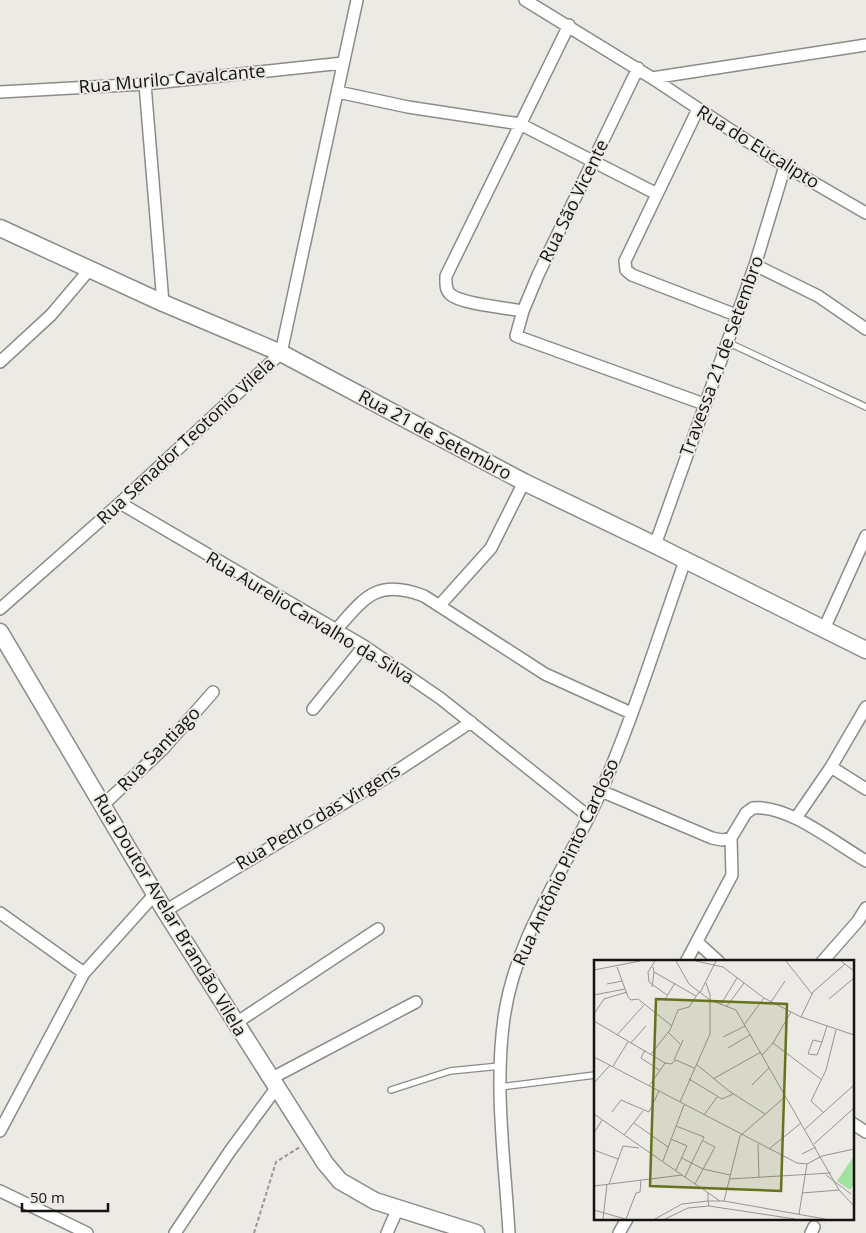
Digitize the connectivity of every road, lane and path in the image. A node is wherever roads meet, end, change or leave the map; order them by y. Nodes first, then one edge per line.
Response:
1 (357, 0) edge
2 (525, 0) edge
3 (569, 25) junction
4 (866, 45) edge
5 (343, 64) junction
6 (638, 68) junction
7 (652, 78) junction
8 (145, 84) junction
9 (0, 92) edge
10 (338, 92) junction
11 (698, 109) junction
12 (520, 124) junction
13 (593, 162) junction
14 (785, 166) junction
15 (657, 194) junction
16 (866, 213) edge
17 (0, 228) edge
18 (755, 265) junction
19 (90, 269) junction
20 (163, 303) junction
21 (523, 311) junction
22 (736, 315) junction
23 (866, 329) edge
24 (727, 342) junction
25 (281, 353) junction
26 (0, 362) edge
27 (704, 404) junction
28 (866, 407) edge
29 (524, 482) junction
30 (120, 503) junction
31 (866, 536) edge
32 (655, 545) junction
33 (685, 561) junction
34 (440, 606) junction
35 (0, 609) edge
36 (824, 629) junction
37 (336, 630) junction
38 (0, 632) edge
39 (364, 646) junction
40 (866, 650) edge
41 (213, 692) dead end
42 (866, 707) edge
43 (313, 709) dead end
44 (631, 713) junction
45 (471, 722) junction
46 (831, 767) junction
47 (866, 789) edge
48 (602, 791) junction
49 (103, 805) junction
50 (588, 816) junction
51 (796, 818) junction
52 (731, 838) junction
53 (866, 861) edge
54 (155, 894) junction
55 (866, 908) edge
56 (165, 911) junction
57 (0, 913) edge
58 (378, 928) dead end
59 (697, 942) junction
60 (687, 960) edge
61 (717, 960) edge
62 (824, 960) edge
63 (84, 973) junction
64 (416, 1002) dead end
65 (236, 1023) junction
66 (500, 1066) junction
67 (594, 1075) edge
68 (274, 1082) junction
69 (500, 1087) junction
70 (391, 1090) dead end
71 (854, 1125) edge
72 (0, 1131) edge
73 (866, 1132) edge
74 (311, 1139) junction
75 (0, 1191) edge
76 (398, 1208) junction
77 (626, 1220) edge
78 (436, 1227) edge
79 (87, 1233) edge
80 (175, 1233) edge
81 (254, 1233) edge
82 (387, 1233) edge
83 (476, 1233) edge
84 (509, 1233) edge
85 (619, 1233) edge

1 - 5 street, Rua Senador Teotonio Vilela
2 - 3 street, Rua do Eucalipto
3 - 6 street, Rua do Eucalipto
3 - 12 street
4 - 7 street
5 - 8 street, Rua Murilo Cavalcante
5 - 10 street, Rua Senador Teotonio Vilela
6 - 7 street, Rua do Eucalipto
6 - 13 street, Rua São Vicente
7 - 11 street, Rua do Eucalipto
8 - 9 street, Rua Murilo Cavalcante
8 - 20 street
10 - 12 street
10 - 25 street, Rua Senador Teotonio Vilela
11 - 14 street, Rua do Eucalipto
11 - 15 street
12 - 13 street
12 - 21 street
13 - 15 street
13 - 21 street, Rua São Vicente
14 - 16 street, Rua do Eucalipto
14 - 18 street, Travessa 21 de Setembro
15 - 22 street
17 - 19 street, Rua 21 de Setembro
18 - 22 street, Travessa 21 de Setembro
18 - 23 street
19 - 20 street, Rua 21 de Setembro
19 - 26 street
20 - 25 street, Rua 21 de Setembro
21 - 27 street, Rua São Vicente
22 - 24 street, Travessa 21 de Setembro
24 - 27 street, Travessa 21 de Setembro
24 - 28 lane
25 - 29 street, Rua 21 de Setembro
25 - 30 street, Rua Senador Teotonio Vilela
27 - 32 street, Travessa 21 de Setembro
29 - 32 street, Rua 21 de Setembro
29 - 34 street
30 - 35 street, Rua Senador Teotonio Vilela
30 - 37 street, Rua AurelioCarvalho da Silva
31 - 36 street
32 - 33 street, Rua 21 de Setembro
33 - 36 street, Rua 21 de Setembro
33 - 44 street, Rua Antônio Pinto Cardoso
34 - 37 street
34 - 44 street
36 - 40 street, Rua 21 de Setembro
37 - 39 street, Rua AurelioCarvalho da Silva
38 - 49 street, Rua Doutor Avelar Brandão Vilela
39 - 43 street
39 - 45 street, Rua AurelioCarvalho da Silva
41 - 49 street, Rua Santiago
42 - 46 street
44 - 48 street, Rua Antônio Pinto Cardoso
45 - 50 street, Rua AurelioCarvalho da Silva
45 - 56 street, Rua Pedro das Virgens
46 - 47 street
46 - 51 street
48 - 50 street, Rua Antônio Pinto Cardoso
48 - 52 street
49 - 54 street, Rua Doutor Avelar Brandão Vilela
50 - 66 street, Rua Antônio Pinto Cardoso
51 - 52 street
51 - 53 street
52 - 59 street
54 - 56 street, Rua Doutor Avelar Brandão Vilela
54 - 63 street
55 - 62 street
56 - 65 street, Rua Doutor Avelar Brandão Vilela
57 - 63 street
58 - 65 street
59 - 60 street
59 - 61 street
63 - 72 street
64 - 68 street
65 - 68 street, Rua Doutor Avelar Brandão Vilela
66 - 69 street, Rua Antônio Pinto Cardoso
66 - 70 lane
67 - 69 lane
68 - 74 street, Rua Doutor Avelar Brandão Vilela
68 - 80 street
69 - 84 street, Rua Antônio Pinto Cardoso
71 - 73 street
74 - 76 street, Rua Doutor Avelar Brandão Vilela
74 - 81 path
75 - 79 street
76 - 78 street
76 - 82 street
77 - 85 street
78 - 83 street

